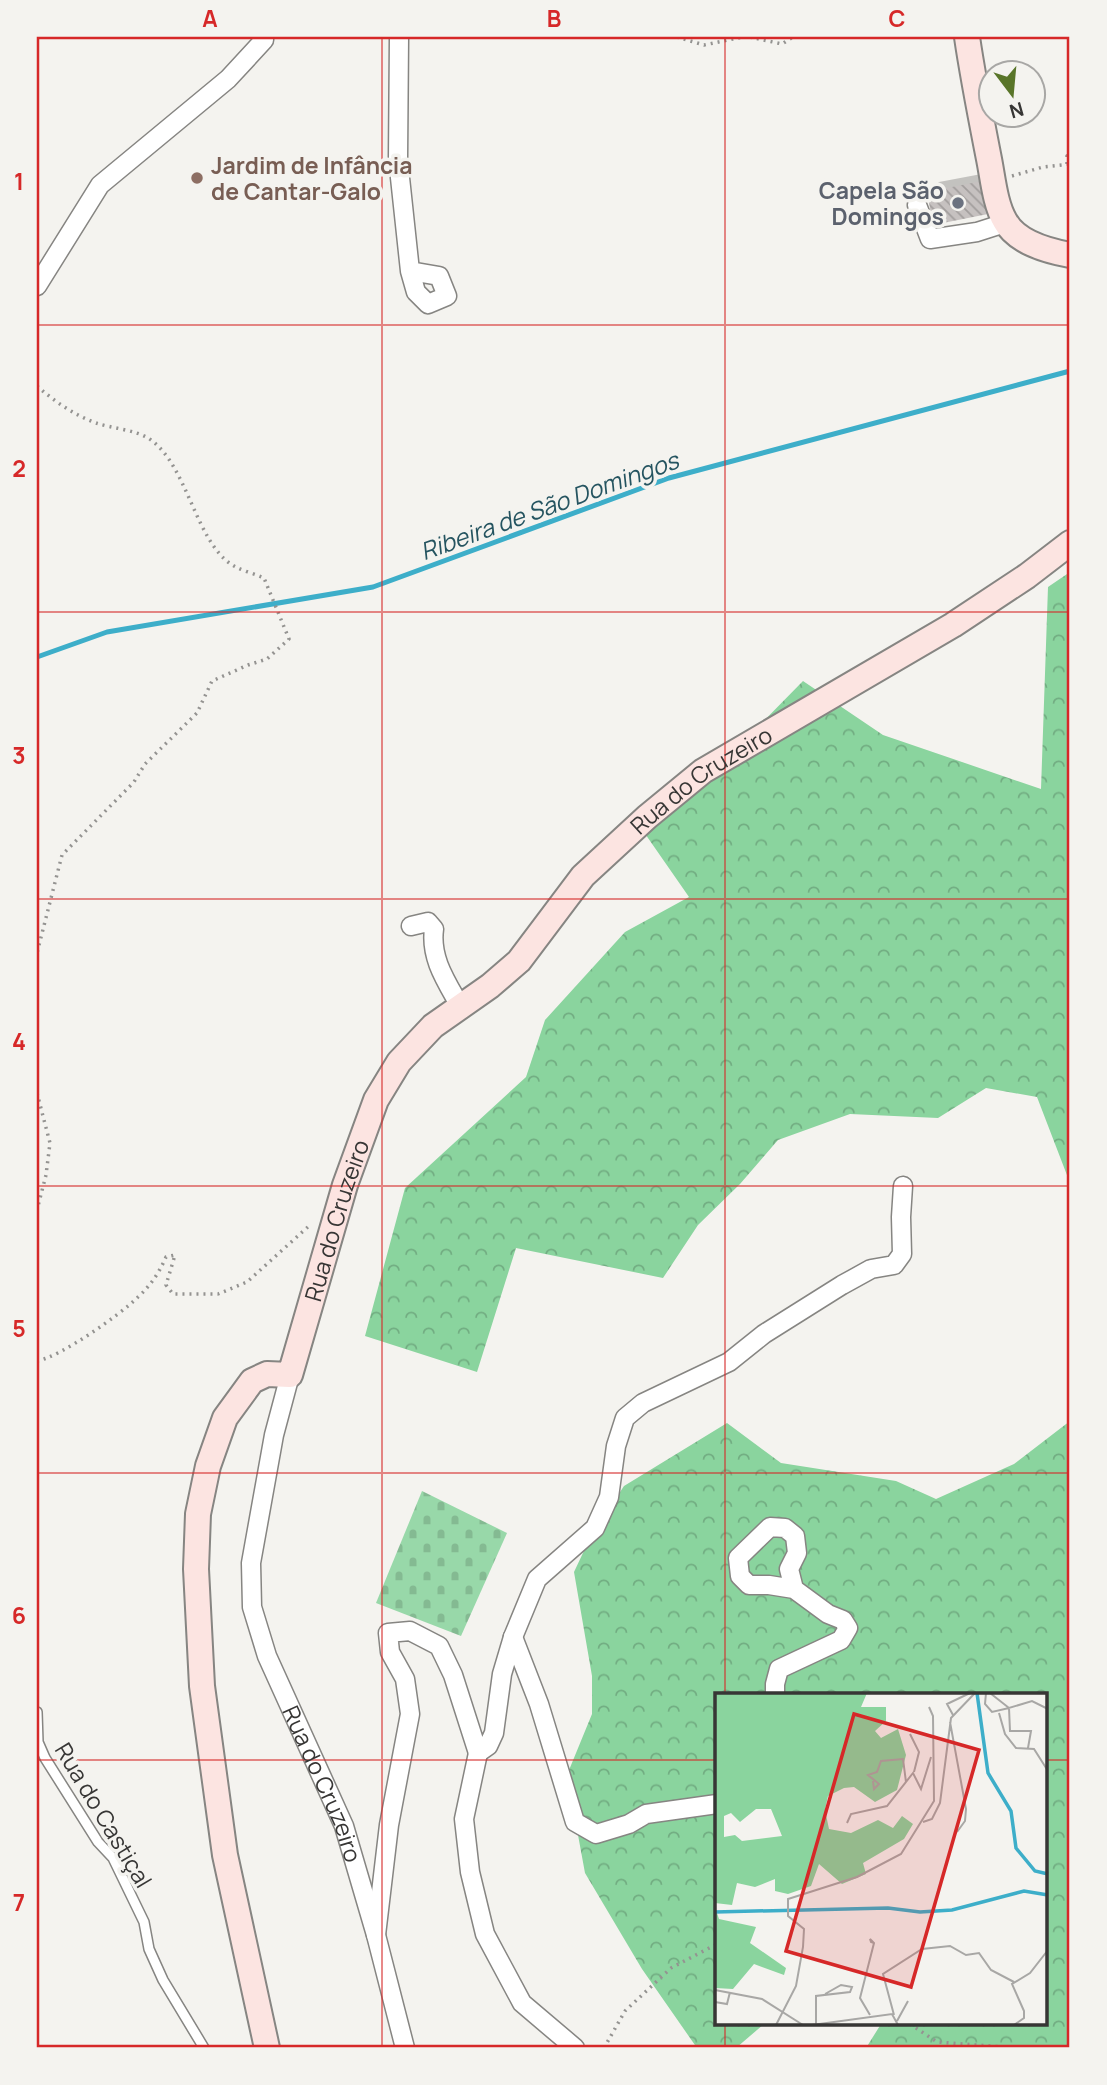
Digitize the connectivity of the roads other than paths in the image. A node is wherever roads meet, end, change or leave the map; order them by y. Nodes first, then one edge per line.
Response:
1 (264, 37) edge
2 (399, 37) edge
3 (968, 37) edge
4 (917, 205) dead end
5 (1005, 223) junction
6 (1070, 255) edge
7 (410, 271) dead end
8 (37, 286) edge
9 (1070, 543) edge
10 (411, 926) dead end
11 (460, 1006) junction
12 (903, 1186) dead end
13 (290, 1375) junction
14 (794, 1589) dead end
15 (513, 1637) junction
16 (775, 1693) edge
17 (37, 1712) edge
18 (478, 1753) junction
19 (715, 1804) edge
20 (376, 1935) junction
21 (204, 2048) edge
22 (267, 2048) edge
23 (405, 2048) edge
24 (575, 2048) edge

1 - 8 street
2 - 7 street
3 - 5 street
4 - 5 street
5 - 6 street
9 - 11 street, Rua do Cruzeiro
10 - 11 street
11 - 13 street, Rua do Cruzeiro
12 - 15 street
13 - 20 street, Rua do Cruzeiro
13 - 22 street
14 - 16 street
15 - 18 street
15 - 19 street
17 - 21 lane, Rua do Castiçal
18 - 20 street
18 - 24 street
20 - 23 street, Rua do Cruzeiro

